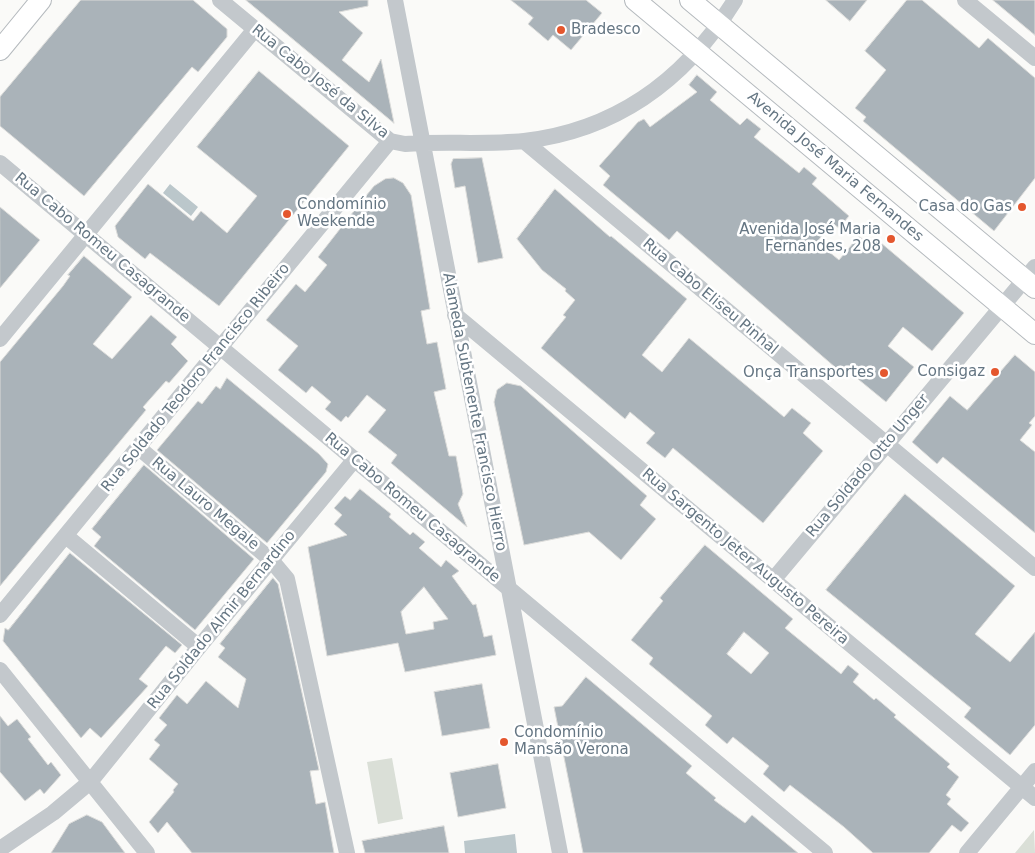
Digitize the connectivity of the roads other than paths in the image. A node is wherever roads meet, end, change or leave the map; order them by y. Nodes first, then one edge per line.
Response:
1 (41, 0) edge
2 (220, 0) edge
3 (395, 0) edge
4 (635, 0) edge
5 (690, 0) edge
6 (735, 0) edge
7 (966, 0) edge
8 (720, 24) junction
9 (256, 29) junction
10 (0, 50) edge
11 (697, 52) junction
12 (1035, 58) edge
13 (390, 141) junction
14 (524, 141) junction
15 (422, 143) junction
16 (0, 163) edge
17 (86, 235) junction
18 (1032, 278) edge
19 (1002, 306) junction
20 (456, 315) junction
21 (1035, 334) edge
22 (0, 339) edge
23 (221, 347) junction
24 (886, 444) junction
25 (139, 448) junction
26 (355, 459) junction
27 (66, 536) junction
28 (271, 560) junction
29 (1035, 568) edge
30 (773, 580) junction
31 (508, 588) junction
32 (0, 615) edge
33 (199, 647) junction
34 (0, 670) edge
35 (1035, 771) edge
36 (90, 782) junction
37 (1021, 787) junction
38 (1035, 798) edge
39 (0, 849) edge
40 (147, 853) edge
41 (347, 853) edge
42 (560, 853) edge
43 (825, 853) edge
44 (966, 853) edge

1 - 10 main road
2 - 9 street, Rua Cabo José da Silva
3 - 15 street, Alameda Subtenente Francisco Hierro
4 - 11 main road, Avenida José Maria Fernandes
5 - 8 main road
6 - 8 street, Rua Cabo José da Silva
7 - 12 street
8 - 11 street, Rua Cabo José da Silva
8 - 18 main road
9 - 13 street, Rua Cabo José da Silva
9 - 17 street
11 - 14 street, Rua Cabo José da Silva
11 - 19 main road, Avenida José Maria Fernandes
13 - 15 street, Rua Cabo José da Silva
13 - 23 street, Rua Soldado Teodoro Francisco Ribeiro
14 - 15 street, Rua Cabo José da Silva
14 - 24 street, Rua Cabo Eliseu Pinhal
15 - 20 street, Alameda Subtenente Francisco Hierro
16 - 17 street, Rua Cabo Romeu Casagrande
17 - 22 street
17 - 23 street, Rua Cabo Romeu Casagrande
18 - 19 street, Rua Soldado Otto Unger
19 - 21 main road, Avenida José Maria Fernandes
19 - 24 street, Rua Soldado Otto Unger
20 - 30 street, Rua Sargento Jeter Augusto Pereira
20 - 31 street, Alameda Subtenente Francisco Hierro
23 - 25 street, Rua Soldado Teodoro Francisco Ribeiro
23 - 26 street, Rua Cabo Romeu Casagrande
24 - 29 street, Rua Cabo Eliseu Pinhal
24 - 30 street, Rua Soldado Otto Unger
25 - 27 street, Rua Soldado Teodoro Francisco Ribeiro
25 - 28 street, Rua Lauro Megale
26 - 28 street, Rua Soldado Almir Bernardino
26 - 31 street, Rua Cabo Romeu Casagrande
27 - 32 street, Rua Soldado Teodoro Francisco Ribeiro
27 - 33 street
28 - 33 street, Rua Soldado Almir Bernardino
28 - 41 street, Rua Lauro Megale
30 - 37 street, Rua Sargento Jeter Augusto Pereira
31 - 42 street, Alameda Subtenente Francisco Hierro
31 - 43 street, Rua Cabo Romeu Casagrande
33 - 36 street, Rua Soldado Almir Bernardino
34 - 36 street
35 - 37 street
36 - 39 street, Rua Soldado Almir Bernardino
36 - 40 street
37 - 38 street, Rua Sargento Jeter Augusto Pereira
37 - 44 street

